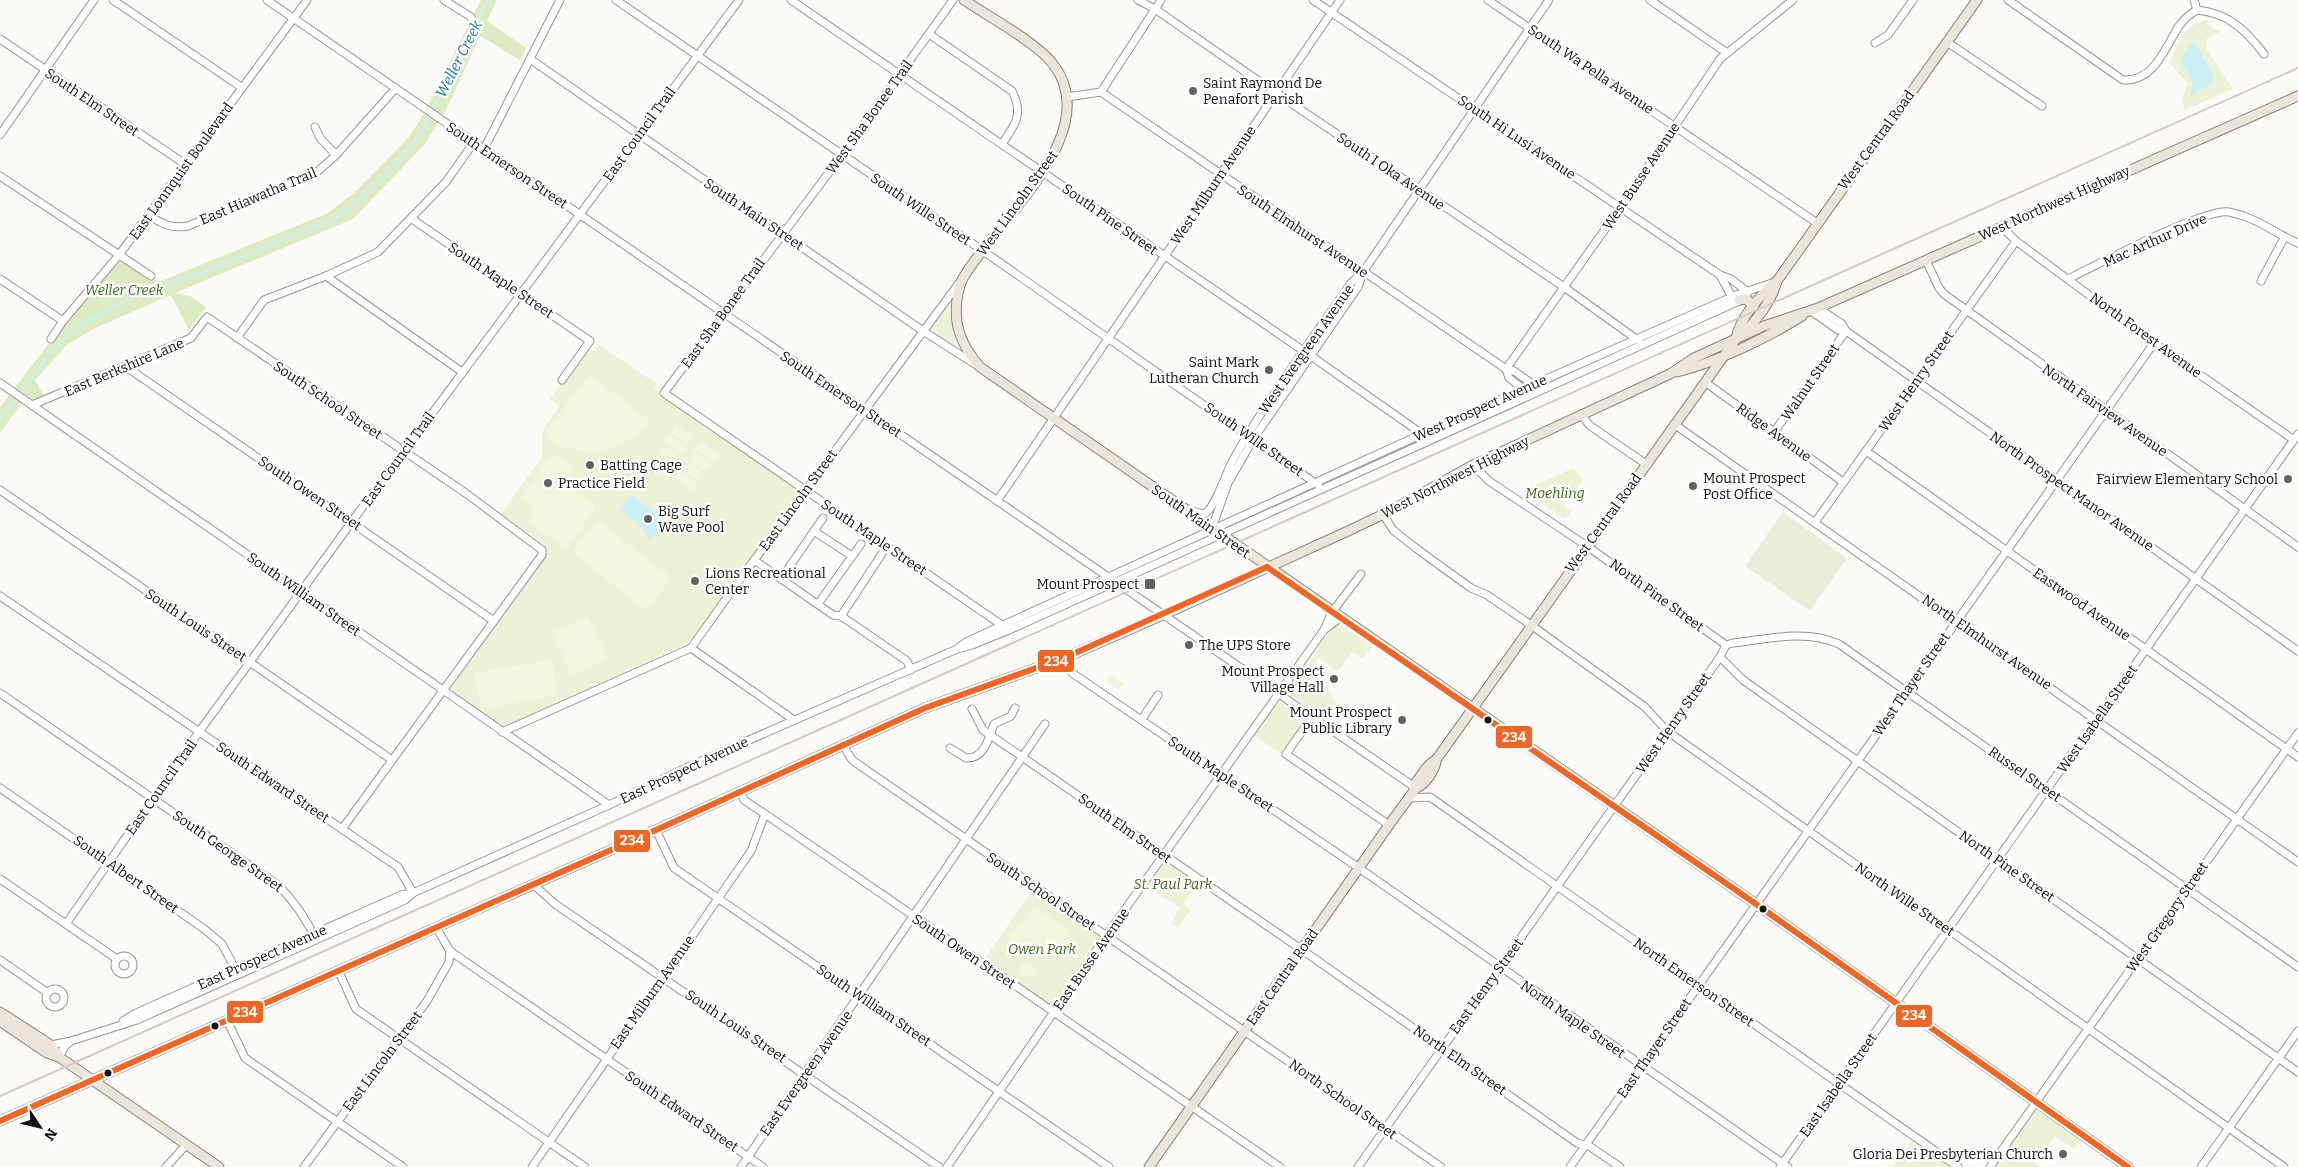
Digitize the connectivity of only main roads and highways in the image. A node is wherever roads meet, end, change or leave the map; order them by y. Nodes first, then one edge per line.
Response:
1 (964, 0) edge
2 (1977, 0) edge
3 (2298, 96) edge
4 (1777, 281) junction
5 (1735, 299) road end
6 (1754, 306) junction
7 (1815, 309) junction
8 (1758, 316) junction
9 (1764, 326) junction
10 (957, 329) joint
11 (1736, 339) junction
12 (1725, 354) junction
13 (1670, 374) junction
14 (1267, 567) junction
15 (1472, 709) junction
16 (1436, 760) junction
17 (1416, 788) junction
18 (0, 1012) edge
19 (4, 1023) edge
20 (59, 1056) junction
21 (92, 1080) junction
22 (0, 1121) edge
23 (220, 1167) edge
24 (1149, 1167) edge
25 (2128, 1167) edge

1 - 10 main road, West Lincoln Street
2 - 4 main road, West Central Road
3 - 7 main road, West Northwest Highway
4 - 6 main road, West Central Road
4 - 8 main road, West Central Road
5 - 6 main road
6 - 11 main road, West Central Road
7 - 9 main road, West Northwest Highway
7 - 12 main road, West Northwest Highway
8 - 9 main road
8 - 11 main road, West Central Road
9 - 11 main road, West Northwest Highway
10 - 14 main road, South Main Street
11 - 12 main road, West Central Road
11 - 13 main road, West Northwest Highway
12 - 13 main road, West Northwest Highway
12 - 15 main road, West Central Road
13 - 14 main road, West Northwest Highway
14 - 15 main road, South Main Street
14 - 21 main road, West Northwest Highway
15 - 16 main road, East Central Road
15 - 25 main road, South Main Street
16 - 17 main road, East Central Road
16 - 17 main road, East Central Road
17 - 24 main road, East Central Road
18 - 19 main road
19 - 20 main road
19 - 20 main road
20 - 21 main road
21 - 22 main road, West Northwest Highway
21 - 23 main road

